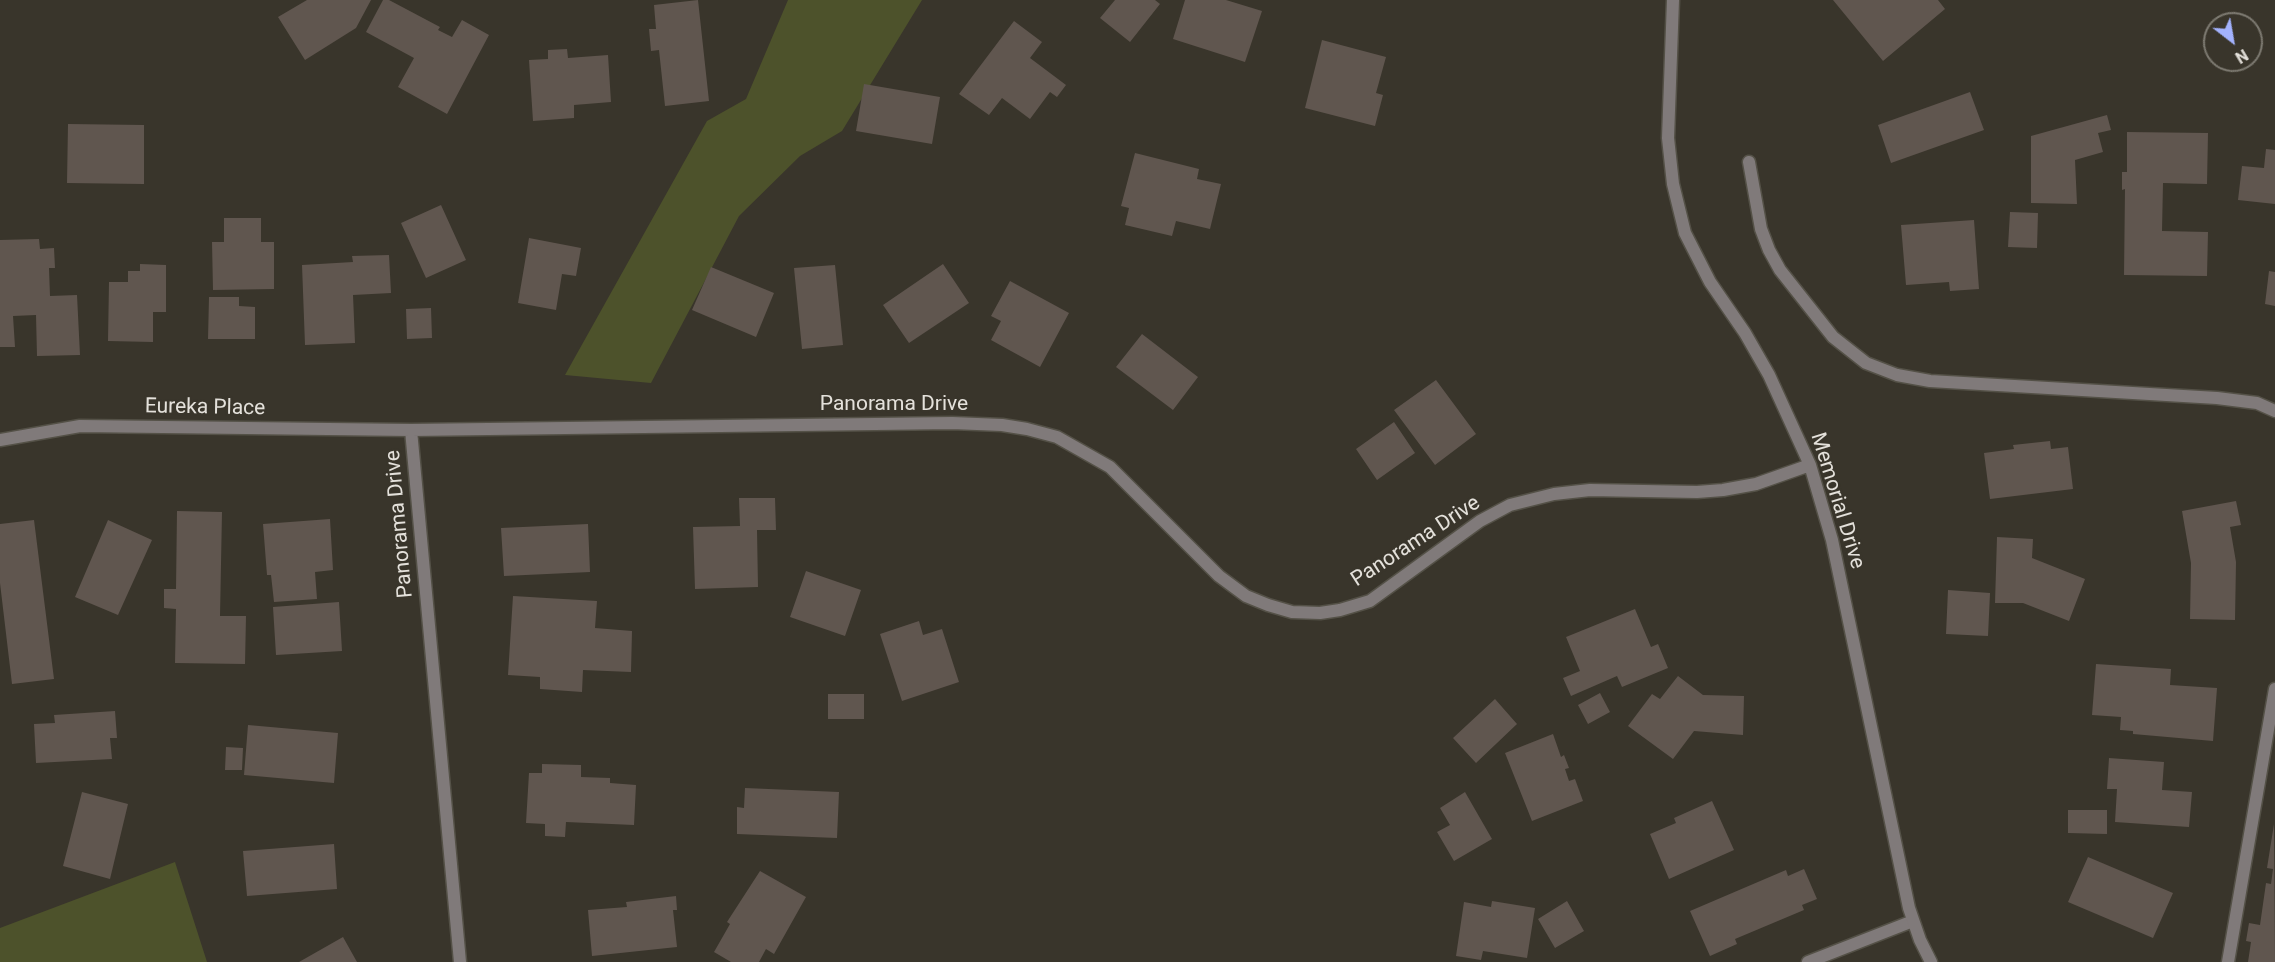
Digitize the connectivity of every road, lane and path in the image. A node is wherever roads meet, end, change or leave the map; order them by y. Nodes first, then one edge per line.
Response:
1 (1673, 0) edge
2 (1749, 162) dead end
3 (2275, 411) edge
4 (411, 430) junction
5 (0, 440) edge
6 (1810, 465) junction
7 (2275, 689) edge
8 (1913, 921) junction
9 (460, 962) edge
10 (1808, 962) edge
11 (1931, 962) edge
12 (2228, 962) edge

1 - 6 street, Memorial Drive
2 - 3 street
4 - 5 street, Eureka Place
4 - 6 street, Panorama Drive
4 - 9 street, Panorama Drive
6 - 8 street, Memorial Drive
7 - 12 street
8 - 10 street
8 - 11 street, Memorial Drive

